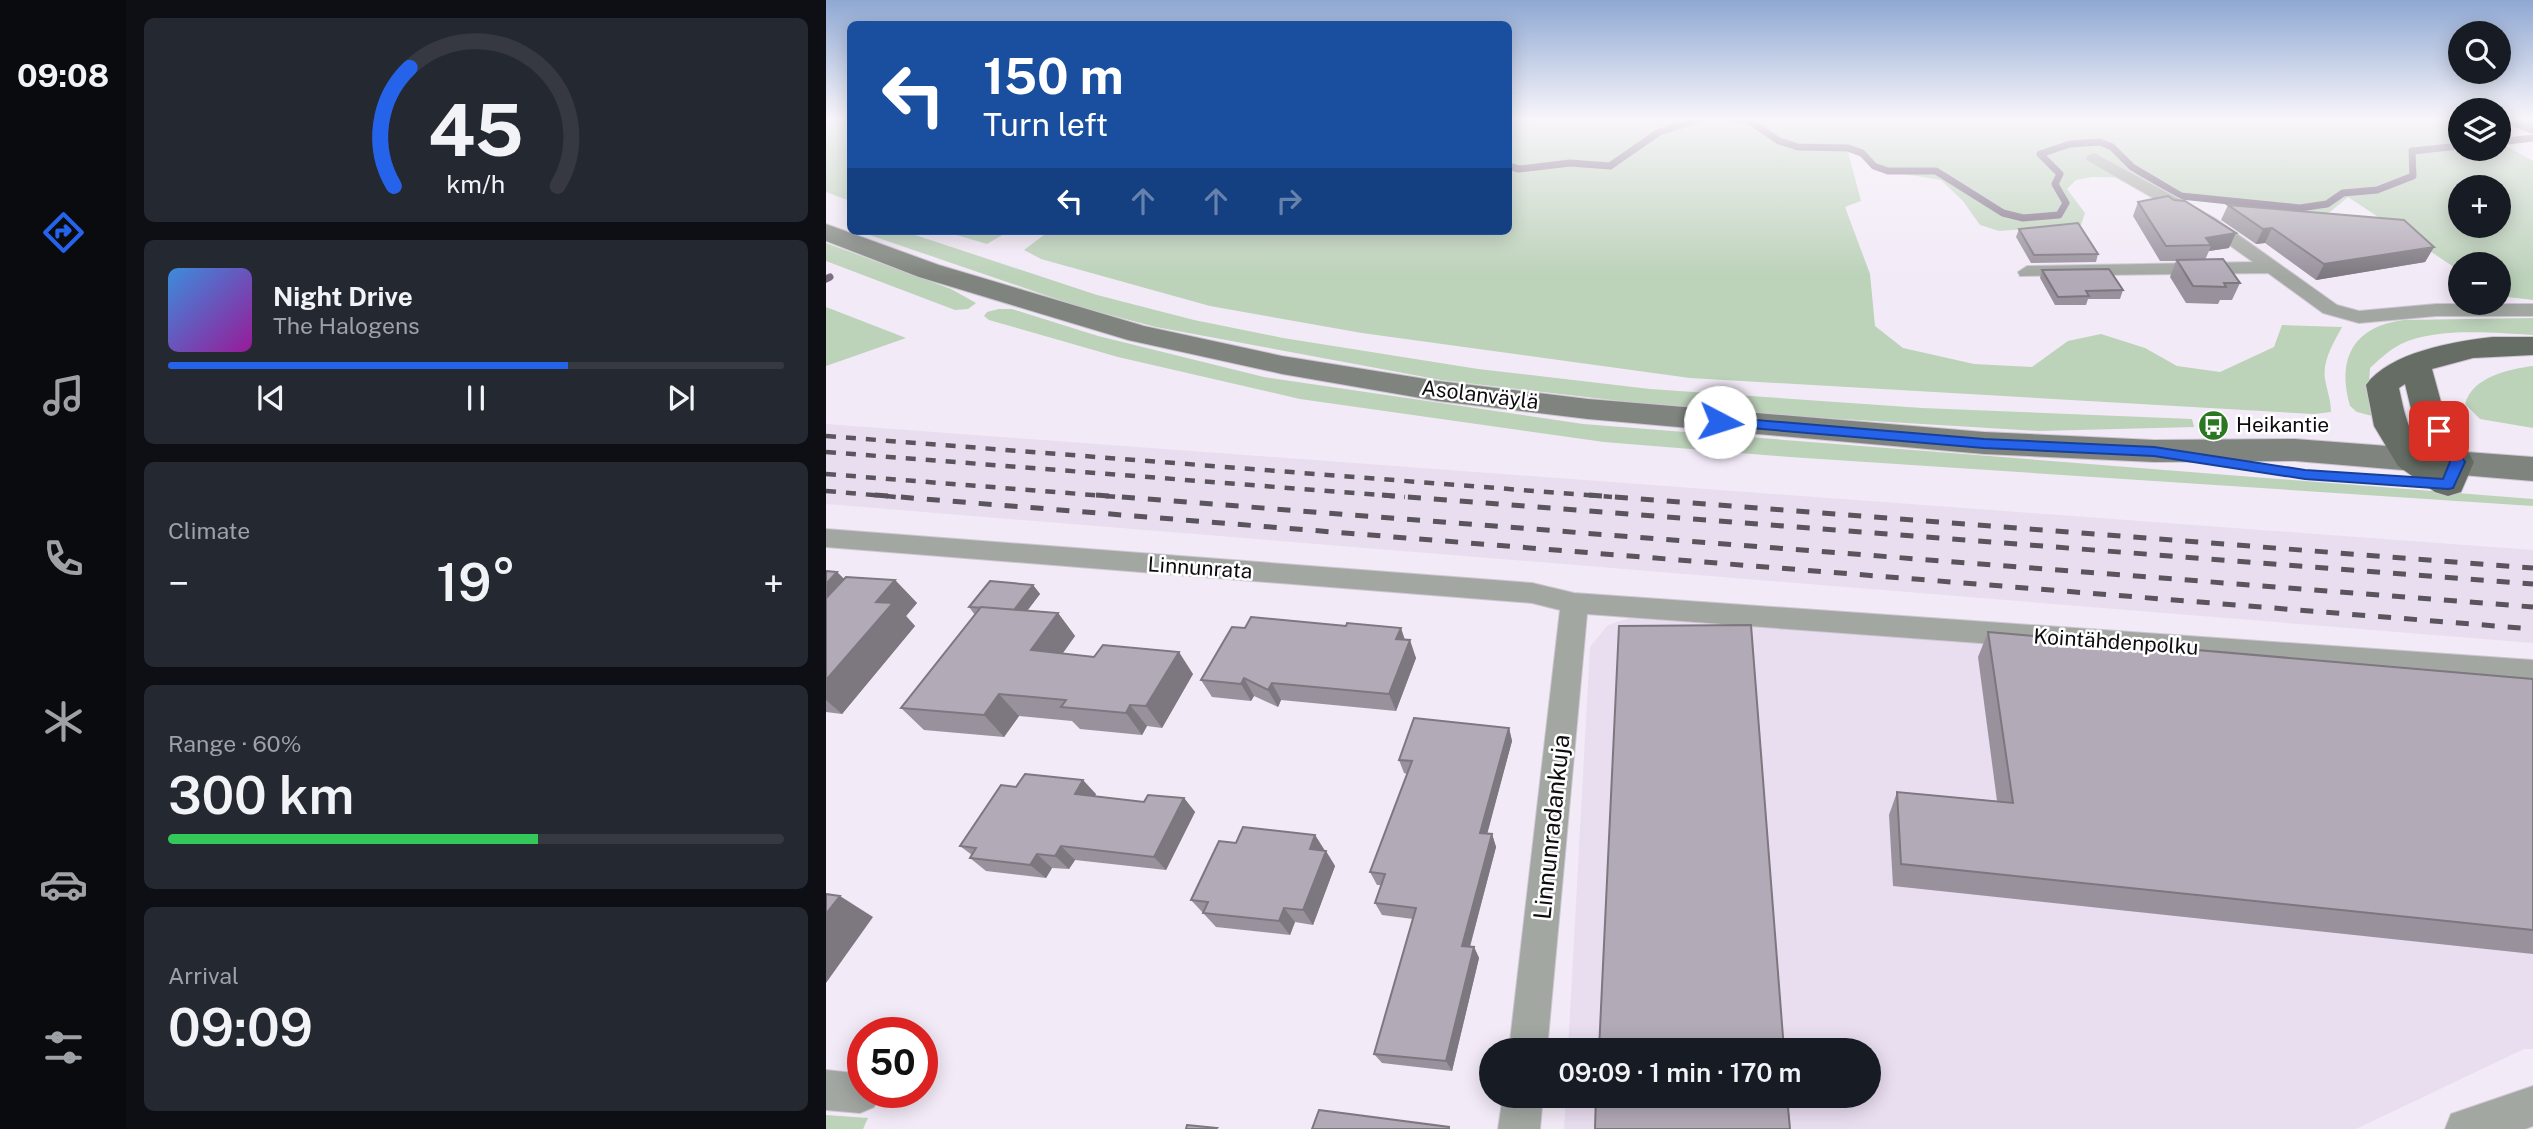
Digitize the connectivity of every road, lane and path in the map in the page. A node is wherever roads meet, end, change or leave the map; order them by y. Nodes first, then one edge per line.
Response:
1 (2118, 172) edge
2 (826, 232) edge
3 (2272, 267) junction
4 (2027, 272) dead end
5 (2533, 310) edge
6 (2533, 346) edge
7 (2416, 366) junction
8 (2154, 451) junction
9 (2410, 458) junction
10 (2533, 469) edge
11 (2453, 473) junction
12 (2533, 493) edge
13 (826, 538) edge
14 (1574, 603) junction
15 (2533, 672) edge
16 (1529, 1038) edge
17 (2533, 1106) edge
18 (1522, 1108) edge
19 (1519, 1129) edge
20 (2466, 1129) edge

1 - 3 street
2 - 8 main road, Asolanväylä
3 - 4 street
3 - 5 street
6 - 7 main road
7 - 9 main road
7 - 11 main road
8 - 9 main road, Asolanväylä
8 - 11 main road, Asolanväylä
9 - 11 main road
10 - 11 main road
11 - 12 main road
13 - 14 street, Linnunrata
14 - 15 street, Kointähdenpolku
14 - 16 street, Linnunradankuja
17 - 20 street
18 - 19 street

